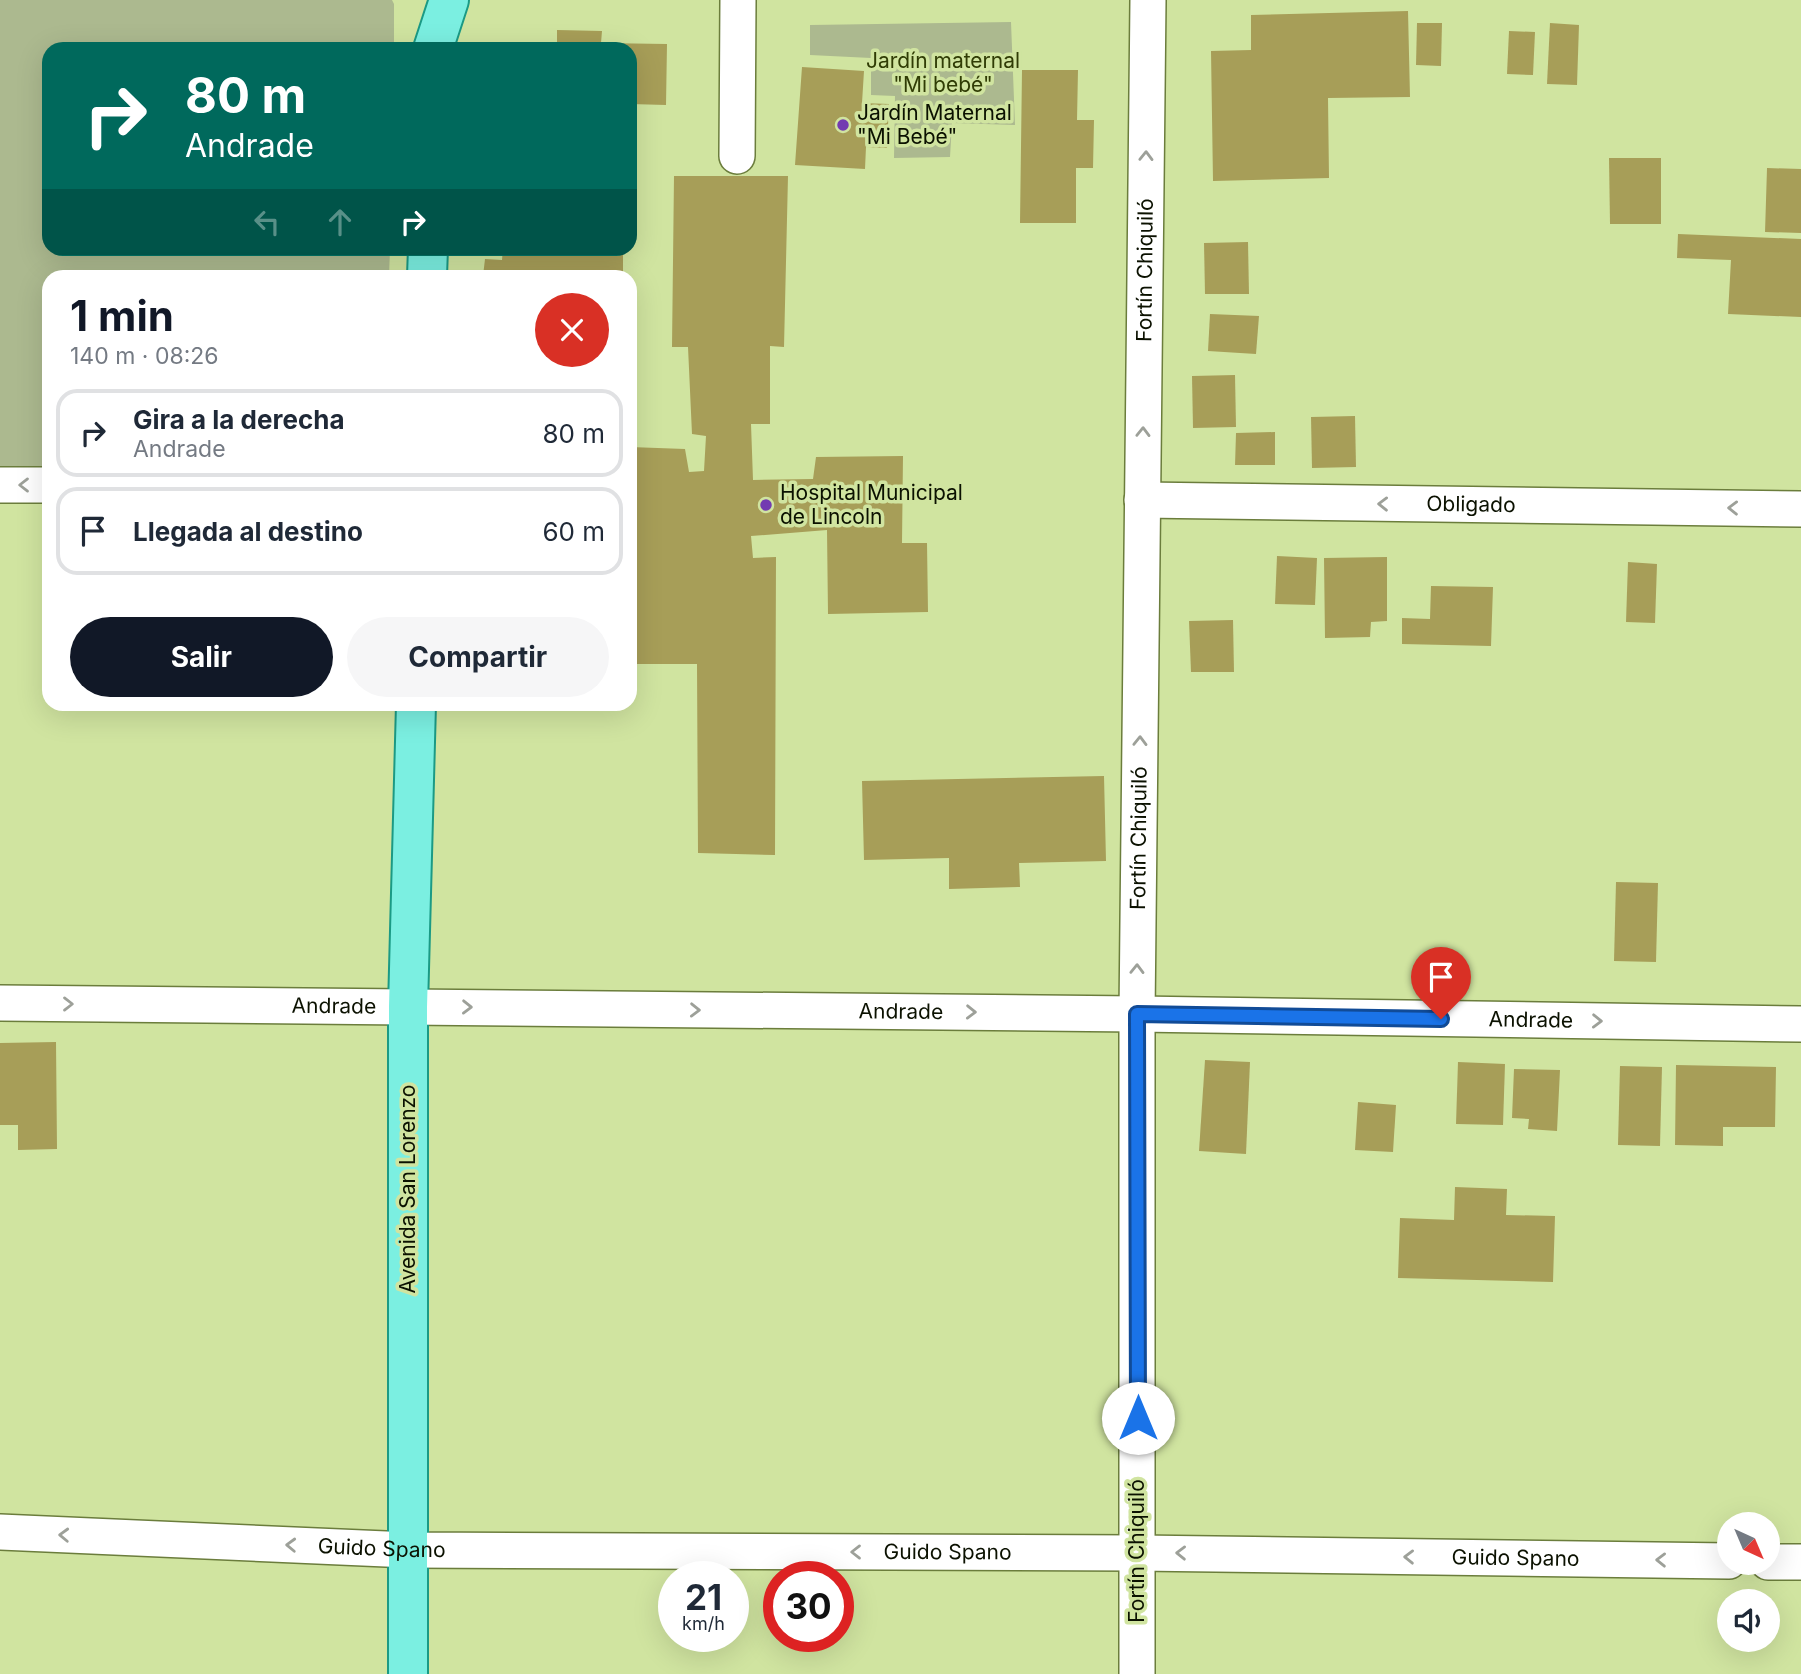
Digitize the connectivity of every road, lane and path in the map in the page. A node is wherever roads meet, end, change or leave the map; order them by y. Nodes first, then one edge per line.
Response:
1 (419, 0) edge
2 (449, 0) edge
3 (738, 0) edge
4 (1148, 0) edge
5 (432, 42) edge
6 (436, 42) edge
7 (737, 156) dead end
8 (0, 485) edge
9 (42, 485) edge
10 (1142, 500) junction
11 (1801, 509) edge
12 (416, 711) edge
13 (0, 1003) edge
14 (408, 1006) junction
15 (1137, 1014) junction
16 (1801, 1024) edge
17 (0, 1532) edge
18 (409, 1550) junction
19 (1138, 1553) junction
20 (1717, 1561) edge
21 (1780, 1562) edge
22 (1801, 1562) edge
23 (408, 1674) edge
24 (1137, 1674) edge

1 - 5 main road
2 - 6 main road
3 - 7 street
10 -> 4 street, Fortín Chiquiló
9 -> 8 street
11 -> 10 street, Obligado
15 -> 10 street, Fortín Chiquiló
12 - 14 main road, Avenida San Lorenzo
13 -> 14 street, Andrade
14 -> 15 street, Andrade
14 - 18 main road, Avenida San Lorenzo
15 -> 16 street, Andrade
15 - 19 street, Fortín Chiquiló
18 -> 17 street, Guido Spano
19 -> 18 street, Guido Spano
18 - 23 main road, Avenida San Lorenzo
20 -> 19 street, Guido Spano
19 - 24 street, Fortín Chiquiló
21 - 22 street

